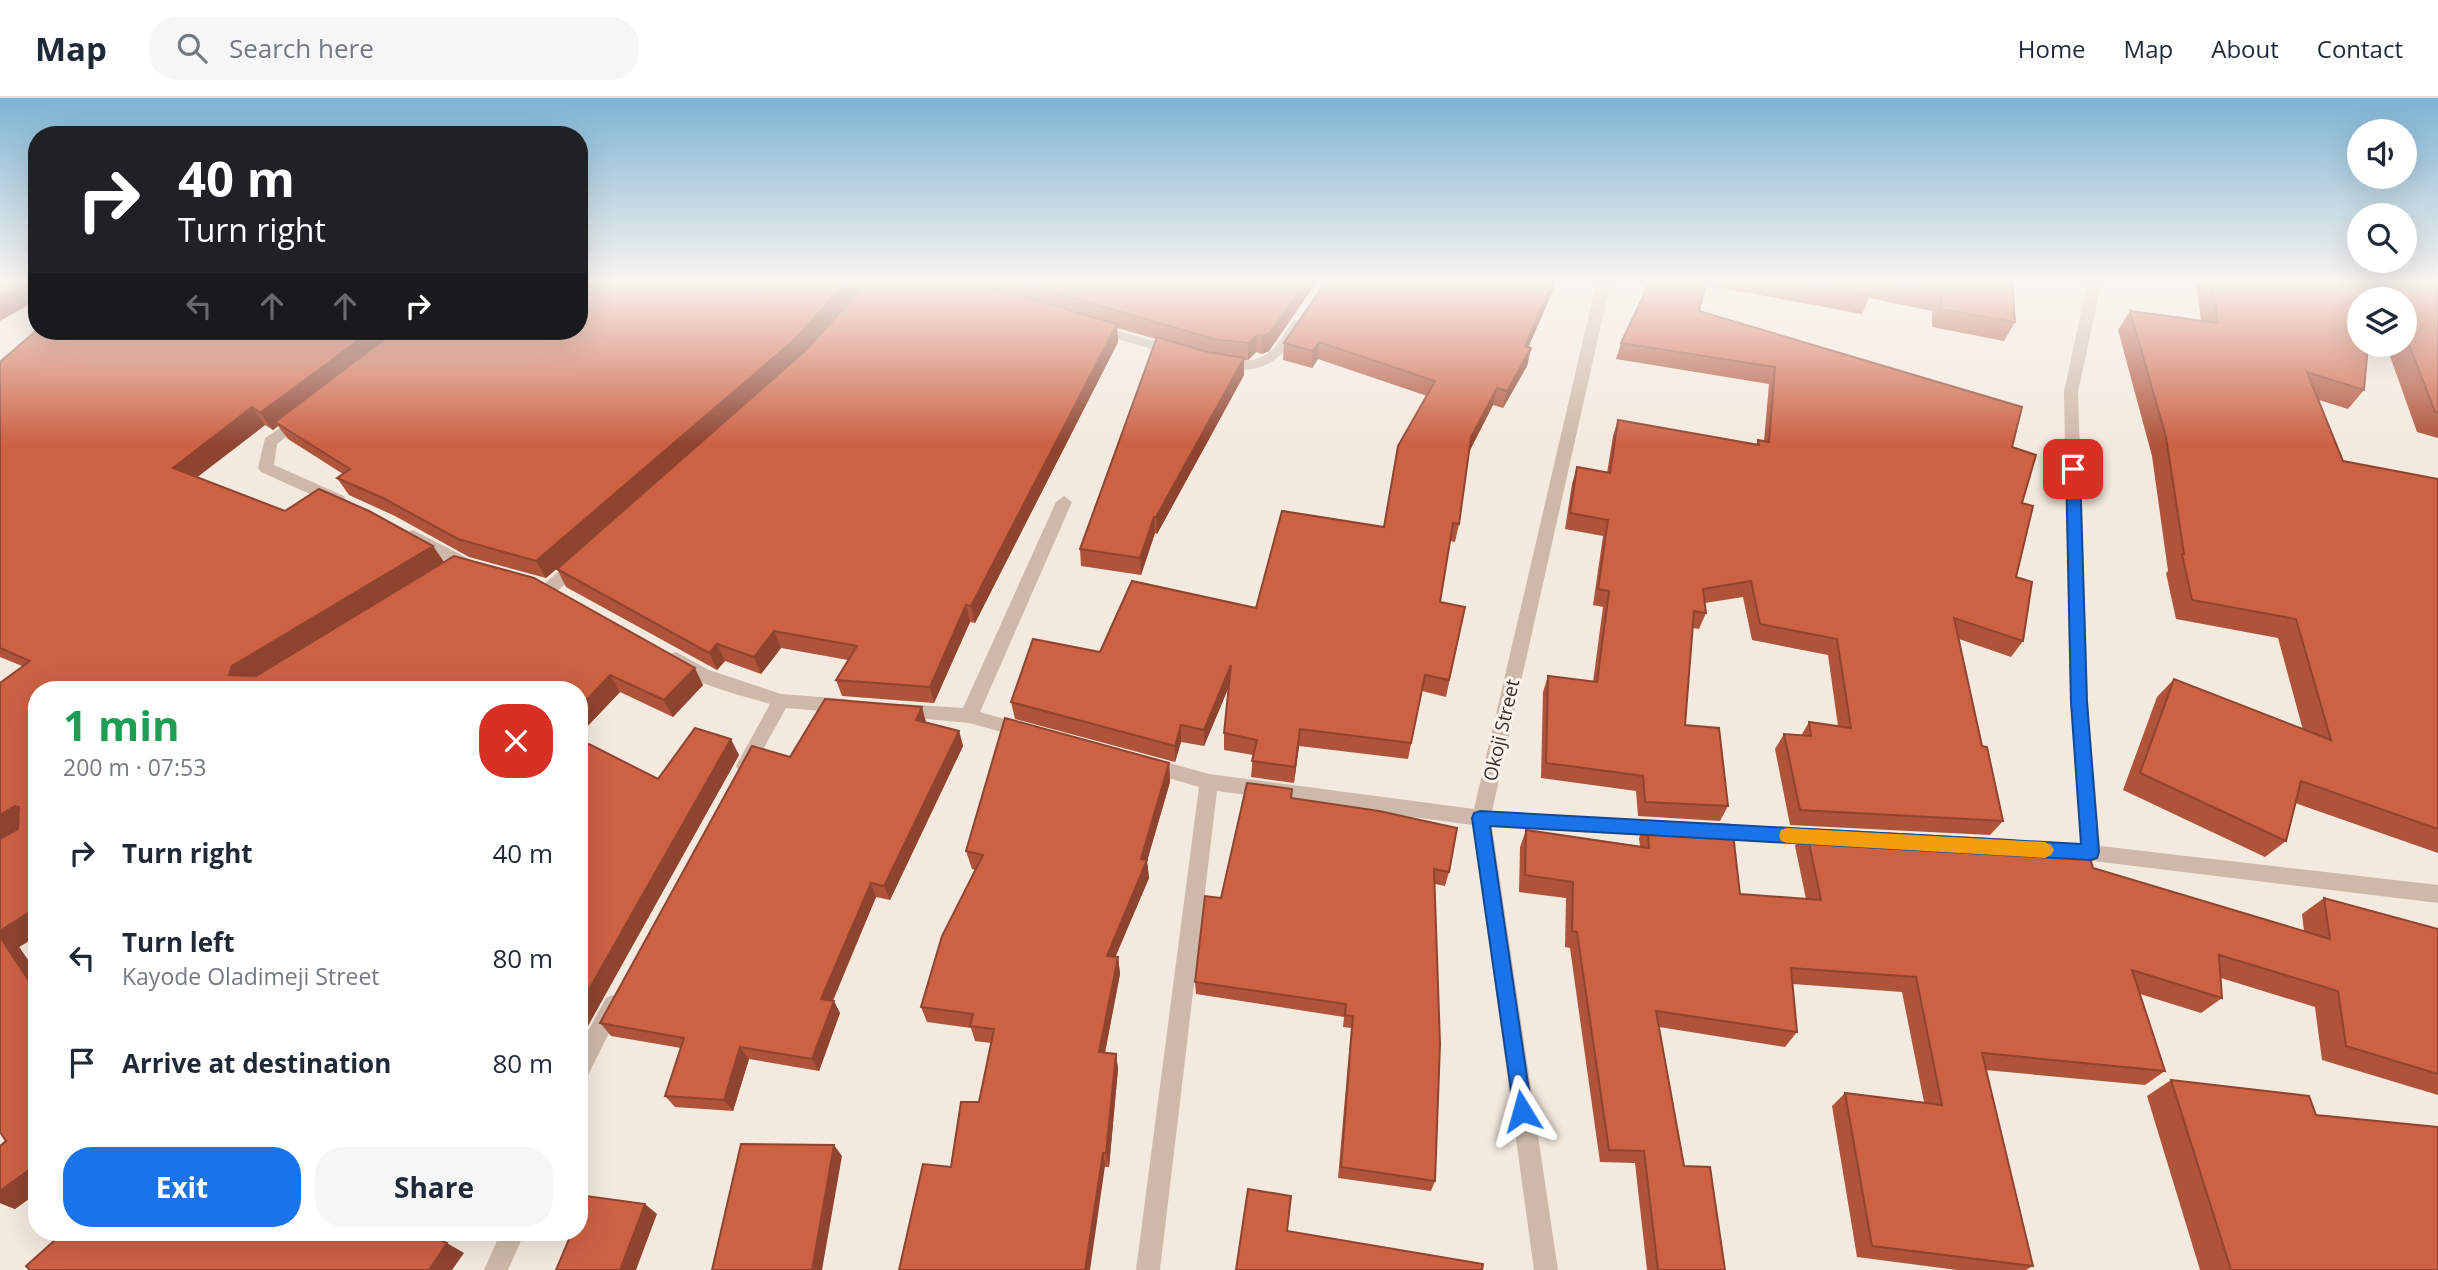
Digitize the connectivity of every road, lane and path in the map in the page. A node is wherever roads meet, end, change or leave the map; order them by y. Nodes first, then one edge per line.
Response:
1 (1119, 335) edge
2 (1291, 335) edge
3 (1591, 335) edge
4 (2083, 335) edge
5 (1186, 355) edge
6 (1213, 363) edge
7 (312, 410) edge
8 (1064, 502) dead end
9 (351, 506) edge
10 (399, 528) edge
11 (591, 552) edge
12 (440, 577) edge
13 (550, 589) edge
14 (660, 651) edge
15 (781, 701) junction
16 (861, 708) edge
17 (888, 710) edge
18 (969, 716) junction
19 (1036, 734) edge
20 (1129, 760) edge
21 (738, 780) edge
22 (1209, 782) junction
23 (1480, 818) junction
24 (1841, 839) edge
25 (2049, 850) edge
26 (2091, 852) junction
27 (2438, 894) edge
28 (622, 988) edge
29 (588, 1053) edge
30 (509, 1241) edge
31 (496, 1270) edge
32 (1148, 1270) edge
33 (1545, 1270) edge

1 - 5 street
2 - 6 street
3 - 23 street, Okoji Street
4 - 26 street
7 - 9 street
8 - 18 street
10 - 12 street
11 - 13 street
14 - 15 street
15 - 16 street
15 - 21 street
17 - 18 street
18 - 19 street
20 - 22 street
22 - 23 street
22 - 32 street
23 - 24 street
23 - 33 street, Okoji Street
25 - 26 street
26 - 27 street
28 - 29 street
30 - 31 street

